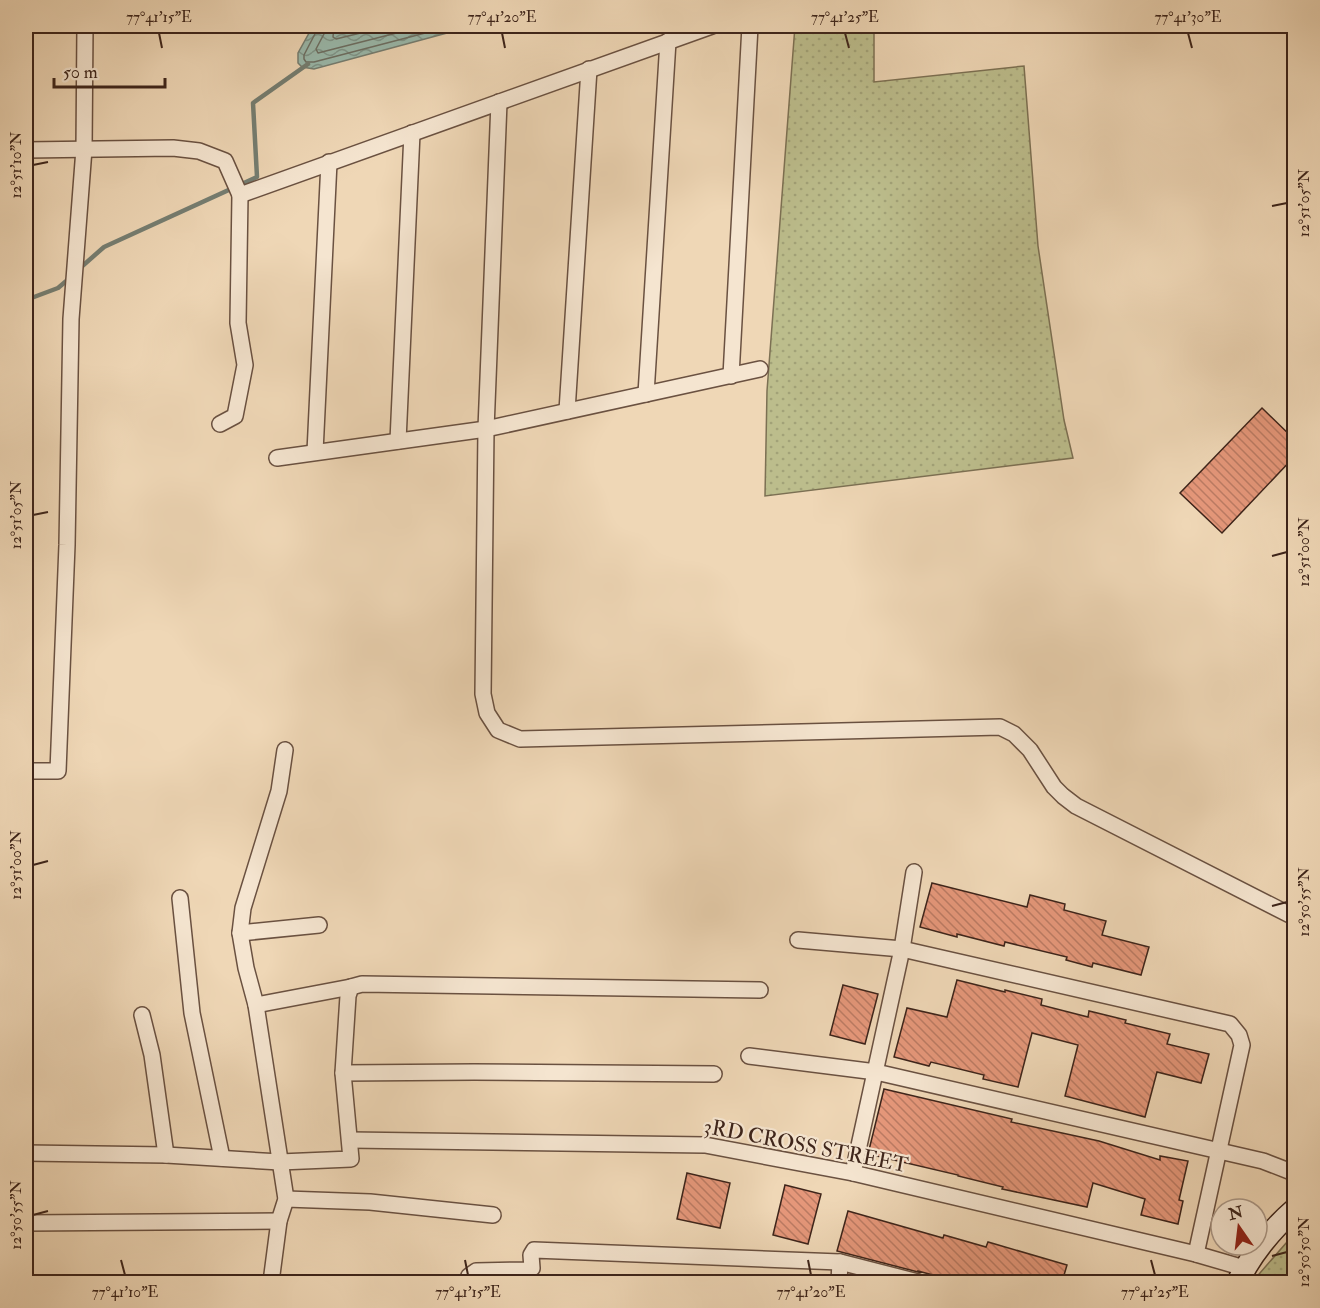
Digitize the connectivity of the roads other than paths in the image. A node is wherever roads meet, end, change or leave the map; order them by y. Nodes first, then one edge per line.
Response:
1 (85, 26) edge
2 (712, 26) edge
3 (750, 26) edge
4 (668, 41) junction
5 (589, 69) junction
6 (499, 102) junction
7 (412, 133) junction
8 (84, 149) junction
9 (26, 150) edge
10 (329, 162) junction
11 (240, 195) junction
12 (760, 369) dead end
13 (731, 376) junction
14 (646, 394) junction
15 (567, 411) junction
16 (220, 424) dead end
17 (486, 429) junction
18 (398, 441) junction
19 (315, 453) junction
20 (277, 458) dead end
21 (285, 750) dead end
22 (26, 771) edge
23 (914, 872) dead end
24 (180, 898) dead end
25 (1294, 917) edge
26 (320, 925) dead end
27 (240, 933) junction
28 (798, 940) dead end
29 (902, 949) junction
30 (351, 987) junction
31 (759, 990) dead end
32 (256, 1005) junction
33 (142, 1015) dead end
34 (749, 1056) dead end
35 (876, 1072) junction
36 (344, 1073) junction
37 (714, 1074) dead end
38 (350, 1140) junction
39 (1219, 1151) junction
40 (26, 1153) edge
41 (166, 1155) junction
42 (222, 1158) junction
43 (280, 1162) junction
44 (853, 1173) junction
45 (1294, 1173) edge
46 (286, 1199) junction
47 (1294, 1210) edge
48 (493, 1215) dead end
49 (279, 1221) junction
50 (26, 1223) edge
51 (1196, 1254) junction
52 (840, 1262) junction
53 (1241, 1275) edge
54 (873, 1277) edge
55 (271, 1282) edge
56 (469, 1282) edge
57 (839, 1282) edge
58 (918, 1282) edge

1 - 8 street
2 - 4 street
3 - 13 street
4 - 5 street
4 - 14 street
5 - 6 street
5 - 15 street
6 - 7 street
6 - 17 street
7 - 10 street
7 - 18 street
8 - 9 street
8 - 11 street
8 - 22 street
10 - 11 street
10 - 19 street
11 - 16 street
12 - 13 street
13 - 14 street
14 - 15 street
15 - 17 street
17 - 18 street
17 - 25 street
18 - 19 street
19 - 20 street
21 - 27 street
23 - 29 street
24 - 42 street
26 - 27 street
27 - 32 street
28 - 29 street
29 - 35 street
29 - 39 street
30 - 31 street
30 - 32 street
30 - 36 street
32 - 43 street
33 - 41 street
34 - 35 street
35 - 39 street
35 - 44 street
36 - 37 street
36 - 38 street
38 - 43 street
38 - 44 street, 3RD CROSS STREET
39 - 45 street
39 - 51 street
40 - 41 street
41 - 42 street
42 - 43 street
43 - 46 street
44 - 51 street, 3RD CROSS STREET
46 - 48 street
46 - 49 street
47 - 53 main road
49 - 50 street
49 - 55 street
51 - 53 street, 3RD CROSS STREET
52 - 54 street
52 - 56 street
52 - 57 street
54 - 58 street

